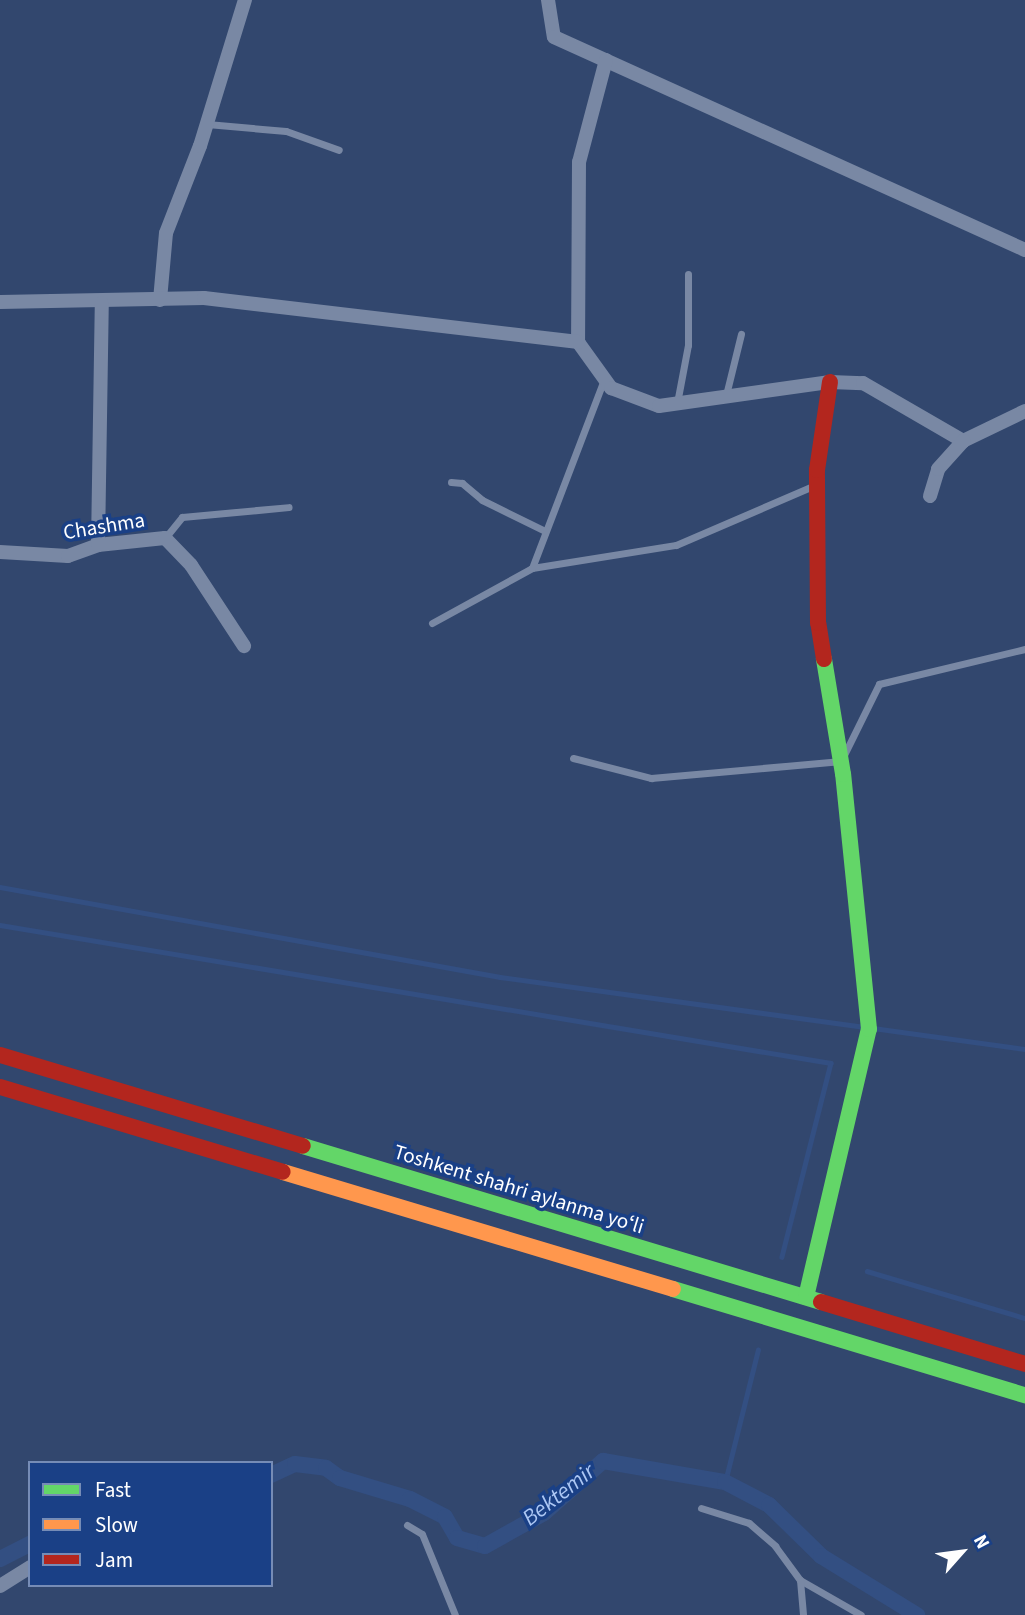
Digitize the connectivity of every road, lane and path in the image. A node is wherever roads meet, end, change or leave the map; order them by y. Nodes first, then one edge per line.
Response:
1 (245, 0) edge
2 (548, 0) edge
3 (606, 60) junction
4 (207, 124) junction
5 (338, 150) dead end
6 (1025, 250) edge
7 (688, 274) dead end
8 (160, 300) junction
9 (0, 302) edge
10 (102, 303) junction
11 (741, 334) dead end
12 (578, 342) junction
13 (604, 379) junction
14 (830, 382) junction
15 (726, 395) junction
16 (677, 403) junction
17 (1025, 411) edge
18 (962, 441) junction
19 (451, 482) dead end
20 (817, 485) junction
21 (930, 496) dead end
22 (289, 507) dead end
23 (545, 530) junction
24 (165, 538) junction
25 (98, 545) junction
26 (0, 552) edge
27 (532, 568) junction
28 (432, 623) dead end
29 (244, 646) dead end
30 (1025, 649) edge
31 (573, 758) dead end
32 (841, 761) junction
33 (0, 1055) edge
34 (0, 1087) edge
35 (201, 1115) junction
36 (192, 1145) junction
37 (806, 1297) junction
38 (1025, 1364) edge
39 (1025, 1395) edge
40 (701, 1508) dead end
41 (407, 1525) dead end
42 (28, 1568) edge
43 (800, 1580) junction
44 (0, 1586) edge
45 (455, 1615) edge
46 (803, 1615) edge
47 (861, 1615) edge

1 - 4 street
2 - 3 street
3 - 6 street
3 - 12 street
4 - 5 lane
4 - 8 street
7 - 16 lane
8 - 10 street
8 - 12 street
9 - 10 street
10 - 25 street
11 - 15 lane
12 - 13 street
13 - 16 street
13 - 23 lane
14 - 15 street
14 - 18 street
14 - 20 main road
15 - 16 street
17 - 18 street
18 - 21 street
19 - 23 lane
20 - 27 lane
20 - 32 main road
22 - 24 lane
23 - 27 lane
24 - 25 street, Chashma
24 - 29 street, Chashma
25 - 26 street, Chashma
27 - 28 lane
30 - 32 lane
31 - 32 lane
32 - 37 main road
33 - 35 main road, Toshkent shahri aylanma yoʻli
34 - 36 main road
35 - 36 main road
35 - 37 main road, Toshkent shahri aylanma yoʻli
36 - 39 main road
37 - 38 main road, Toshkent shahri aylanma yoʻli
40 - 43 lane
41 - 45 lane
42 - 44 street
43 - 46 lane
43 - 47 lane

